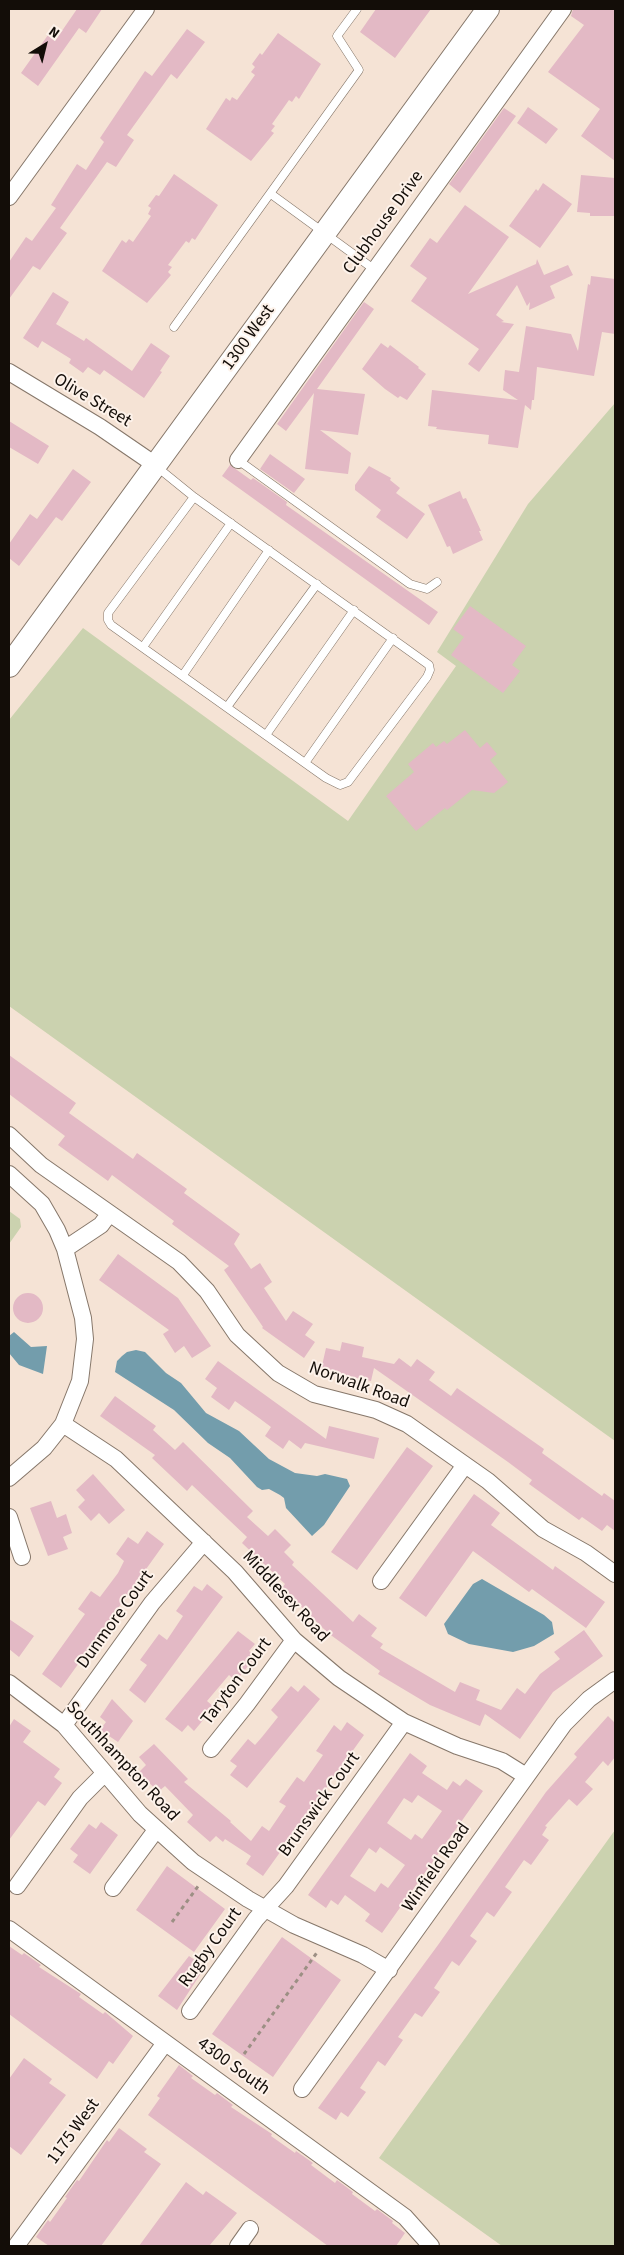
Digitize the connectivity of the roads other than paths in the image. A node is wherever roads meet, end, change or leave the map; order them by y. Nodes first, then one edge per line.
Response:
1 (146, 9) edge
2 (356, 9) edge
3 (488, 9) edge
4 (563, 9) edge
5 (270, 194) junction
6 (9, 197) edge
7 (325, 234) junction
8 (375, 270) junction
9 (174, 327) dead end
10 (9, 372) edge
11 (238, 460) joint
12 (154, 464) junction
13 (194, 497) junction
14 (231, 523) junction
15 (269, 550) junction
16 (437, 582) dead end
17 (317, 584) junction
18 (354, 610) junction
19 (393, 638) junction
20 (143, 647) junction
21 (9, 666) edge
22 (183, 676) junction
23 (227, 707) junction
24 (266, 735) junction
25 (305, 763) junction
26 (9, 1135) edge
27 (9, 1174) edge
28 (109, 1214) junction
29 (65, 1249) junction
30 (63, 1424) junction
31 (465, 1465) junction
32 (9, 1478) edge
33 (9, 1517) edge
34 (204, 1542) junction
35 (22, 1556) dead end
36 (615, 1574) edge
37 (381, 1581) dead end
38 (294, 1640) junction
39 (615, 1680) edge
40 (9, 1683) edge
41 (404, 1722) junction
42 (64, 1725) junction
43 (211, 1748) dead end
44 (104, 1774) junction
45 (526, 1776) junction
46 (156, 1830) junction
47 (17, 1886) dead end
48 (113, 1888) dead end
49 (266, 1909) junction
50 (9, 1929) edge
51 (389, 1970) junction
52 (190, 2011) dead end
53 (164, 2043) junction
54 (302, 2089) dead end
55 (250, 2229) dead end
56 (430, 2245) edge
57 (16, 2246) edge
58 (238, 2246) edge

1 - 6 street
2 - 5 lane
3 - 7 street, 1300 West
4 - 8 street, Clubhouse Drive
5 - 7 lane
5 - 9 lane
7 - 8 lane
7 - 12 street, 1300 West
8 - 11 street, Clubhouse Drive
10 - 12 street, Olive Street
11 - 16 lane
12 - 13 lane
12 - 21 street, 1300 West
13 - 14 lane
13 - 20 lane
14 - 15 lane
14 - 20 lane
15 - 17 lane
15 - 22 lane
17 - 18 lane
17 - 23 lane
18 - 19 lane
18 - 24 lane
19 - 25 lane
19 - 25 lane
20 - 22 lane
22 - 23 lane
23 - 24 lane
24 - 25 lane
26 - 28 street, Norwalk Road
27 - 29 street
28 - 29 street
28 - 31 street, Norwalk Road
29 - 30 street
30 - 32 street
30 - 34 street, Middlesex Road
31 - 36 street, Norwalk Road
31 - 37 street
33 - 35 street
34 - 38 street, Middlesex Road
34 - 42 street, Dunmore Court
38 - 41 street, Middlesex Road
38 - 43 street, Taryton Court
39 - 45 street, Winfield Road
40 - 42 street, Southhampton Road
41 - 45 street, Middlesex Road
41 - 49 street, Brunswick Court
42 - 44 street, Southhampton Road
44 - 46 street, Southhampton Road
44 - 47 street
45 - 51 street, Winfield Road
46 - 48 street
46 - 49 street, Southhampton Road
49 - 51 street, Southhampton Road
49 - 52 street, Rugby Court
50 - 53 street, 4300 South
51 - 54 street, Winfield Road
53 - 56 street, 4300 South
53 - 57 street, 1175 West
55 - 58 street

